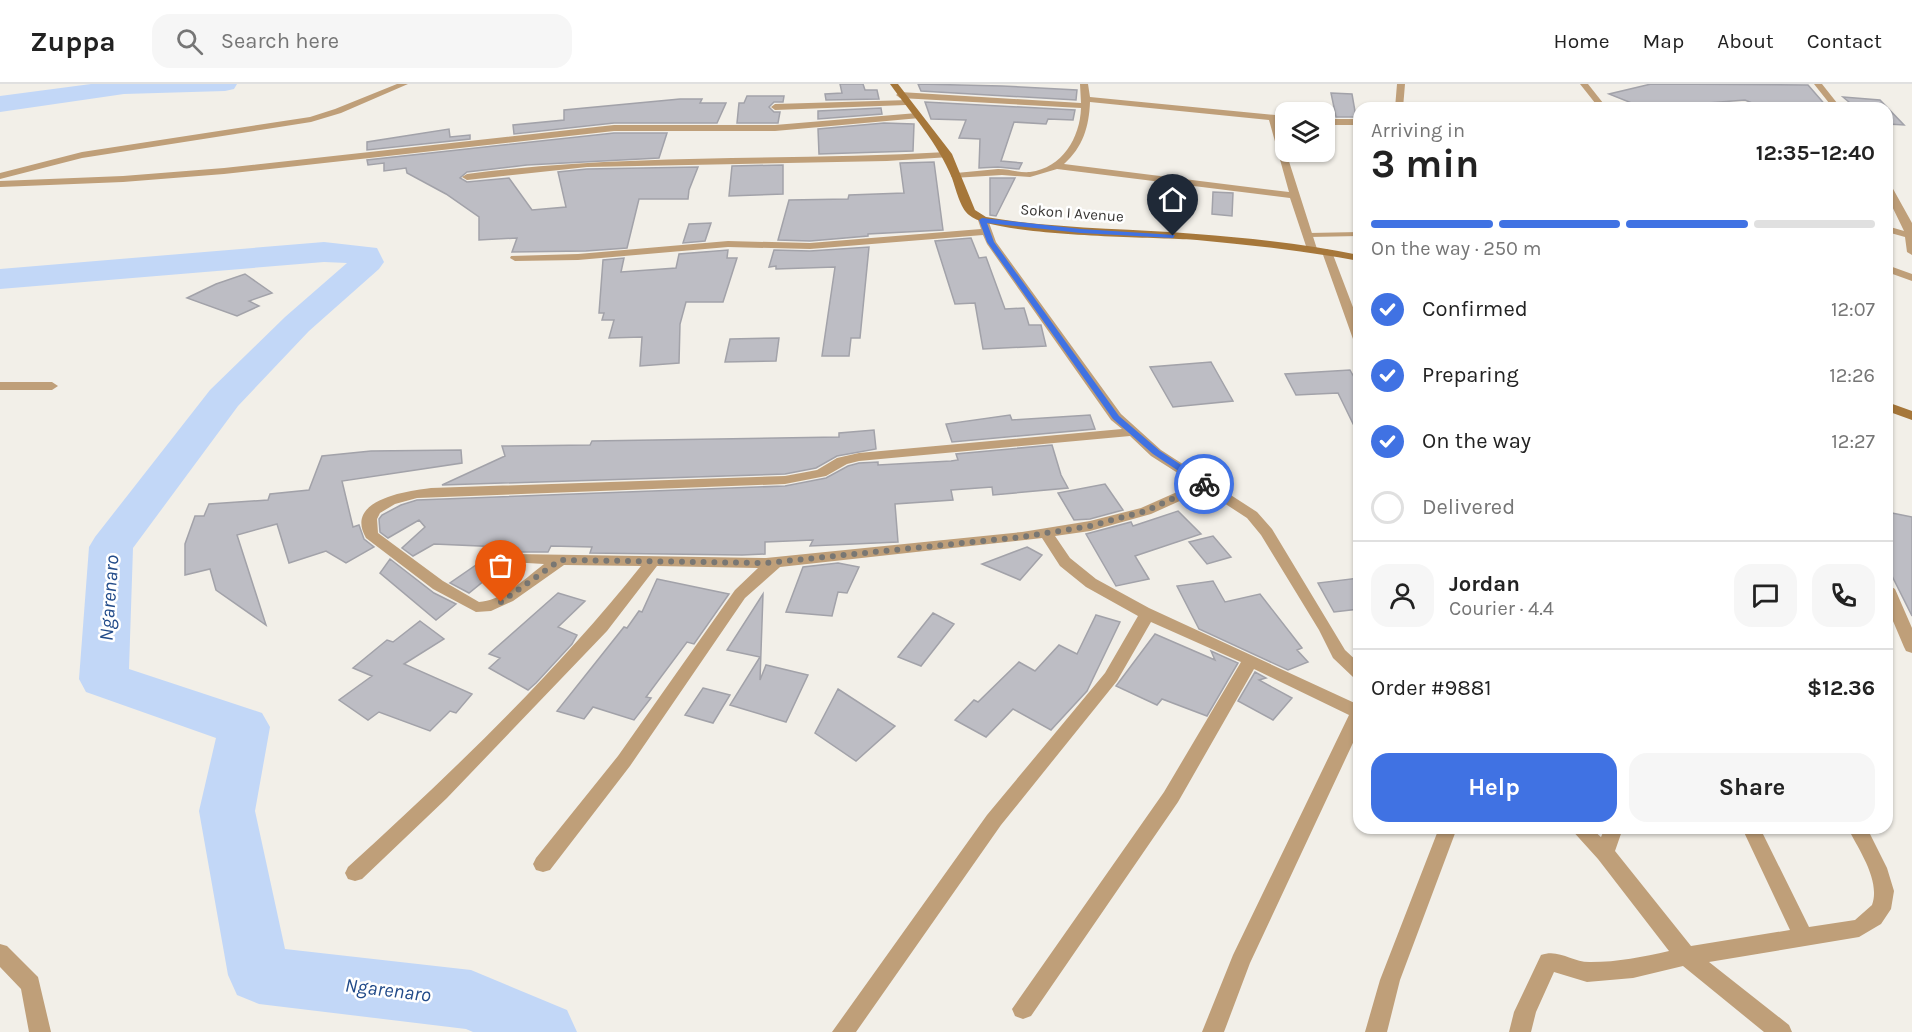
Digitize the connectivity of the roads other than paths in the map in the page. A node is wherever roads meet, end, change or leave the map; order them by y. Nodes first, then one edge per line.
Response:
1 (404, 84) edge
2 (894, 84) edge
3 (1084, 84) edge
4 (1401, 84) edge
5 (1584, 84) edge
6 (1818, 84) edge
7 (903, 98) junction
8 (1399, 102) edge
9 (1598, 102) edge
10 (1832, 102) edge
11 (1085, 103) junction
12 (775, 107) dead end
13 (917, 116) junction
14 (1273, 118) joint
15 (1335, 122) edge
16 (1353, 122) edge
17 (947, 155) junction
18 (1056, 166) junction
19 (0, 176) edge
20 (956, 176) junction
21 (467, 177) dead end
22 (0, 184) edge
23 (1294, 196) junction
24 (1893, 197) edge
25 (1893, 210) edge
26 (1902, 213) junction
27 (985, 226) junction
28 (1893, 231) edge
29 (1353, 234) edge
30 (1309, 235) junction
31 (1912, 236) edge
32 (1312, 249) junction
33 (1327, 252) junction
34 (1912, 252) edge
35 (1353, 257) edge
36 (515, 258) dead end
37 (1893, 270) edge
38 (1912, 278) edge
39 (1353, 323) edge
40 (0, 386) edge
41 (52, 386) dead end
42 (1893, 408) edge
43 (1912, 416) edge
44 (1132, 432) junction
45 (1205, 485) junction
46 (1045, 532) junction
47 (515, 559) dead end
48 (560, 560) junction
49 (652, 562) junction
50 (776, 562) junction
51 (1893, 603) edge
52 (1147, 614) junction
53 (1912, 647) edge
54 (1251, 660) junction
55 (1353, 667) edge
56 (1353, 709) edge
57 (1353, 725) edge
58 (1446, 834) edge
59 (1585, 834) edge
60 (1612, 834) edge
61 (1754, 834) edge
62 (1860, 834) edge
63 (1605, 853) junction
64 (543, 864) dead end
65 (355, 873) dead end
66 (1803, 937) junction
67 (0, 953) edge
68 (1686, 956) junction
69 (1023, 1009) dead end
70 (40, 1032) edge
71 (843, 1032) edge
72 (1213, 1032) edge
73 (1376, 1032) edge
74 (1520, 1032) edge
75 (1781, 1032) edge

1 - 19 street
2 - 7 street
3 - 11 street
4 - 8 street
5 - 9 street
6 - 10 street
7 - 11 street
7 - 12 street
7 - 13 street
11 - 14 street
11 - 18 street
13 - 17 street
13 - 22 street
14 - 23 street
15 - 16 street
17 - 20 street
17 - 21 street
18 - 20 street
18 - 23 street
20 - 27 street
23 - 30 street
24 - 26 street
25 - 26 street
26 - 31 street
27 - 32 street, Sokon I Avenue
27 - 36 street
27 - 44 street
28 - 31 street
29 - 30 lane
30 - 32 street
31 - 34 street
32 - 33 street, Sokon I Avenue
33 - 35 street, Sokon I Avenue
33 - 39 street
37 - 38 street
40 - 41 street
42 - 43 street
44 - 45 street
44 - 48 street
45 - 46 street
45 - 55 street
46 - 50 street
46 - 52 street
47 - 48 street
48 - 49 street
49 - 50 street
49 - 65 street
50 - 64 street
51 - 53 street
52 - 54 street
52 - 71 street
54 - 56 street
54 - 69 street
57 - 72 street
58 - 73 street
59 - 63 street
60 - 63 street
61 - 66 street
62 - 66 street
63 - 68 street
66 - 68 street
67 - 70 street
68 - 74 street
68 - 75 street

